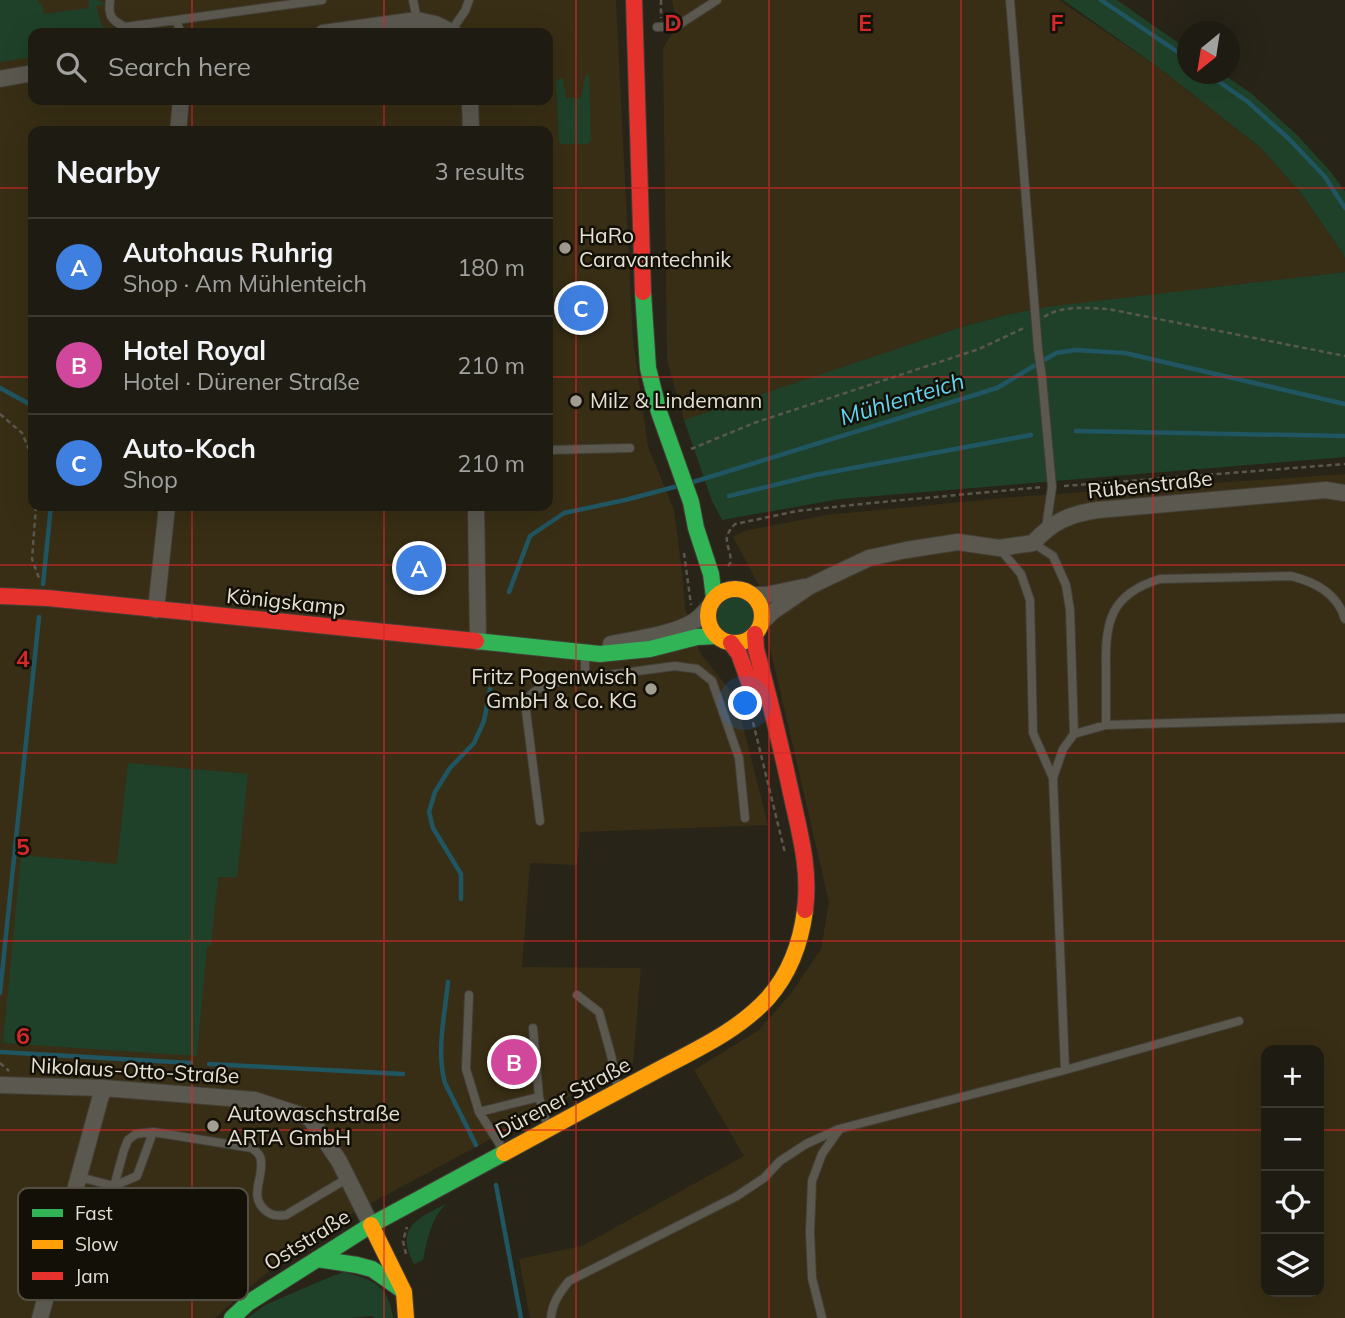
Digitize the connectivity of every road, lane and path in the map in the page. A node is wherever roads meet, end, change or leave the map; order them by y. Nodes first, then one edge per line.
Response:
1 (110, 0) edge
2 (322, 0) edge
3 (413, 0) edge
4 (469, 0) edge
5 (634, 0) edge
6 (717, 0) edge
7 (1010, 0) edge
8 (177, 20) junction
9 (417, 20) junction
10 (657, 27) dead end
11 (179, 28) edge
12 (359, 28) edge
13 (445, 28) edge
14 (455, 28) edge
15 (28, 74) edge
16 (0, 79) edge
17 (181, 105) edge
18 (470, 105) edge
19 (178, 126) edge
20 (471, 126) edge
21 (1036, 322) junction
22 (1345, 356) edge
23 (0, 414) edge
24 (28, 447) edge
25 (630, 448) dead end
26 (553, 450) edge
27 (675, 454) junction
28 (1345, 464) edge
29 (1052, 486) junction
30 (1345, 493) edge
31 (690, 498) junction
32 (36, 511) edge
33 (166, 511) edge
34 (476, 511) edge
35 (1046, 528) junction
36 (1032, 543) junction
37 (999, 548) junction
38 (736, 582) junction
39 (810, 586) junction
40 (0, 596) edge
41 (47, 598) junction
42 (711, 603) junction
43 (156, 610) junction
44 (1345, 619) edge
45 (758, 628) junction
46 (723, 639) junction
47 (478, 642) junction
48 (567, 652) junction
49 (585, 653) junction
50 (585, 678) junction
51 (749, 706) dead end
52 (1345, 718) edge
53 (1106, 725) junction
54 (1074, 734) junction
55 (1053, 778) junction
56 (745, 818) dead end
57 (540, 821) dead end
58 (786, 856) dead end
59 (805, 906) junction
60 (469, 995) dead end
61 (577, 995) dead end
62 (1239, 1021) dead end
63 (533, 1028) dead end
64 (1065, 1070) junction
65 (0, 1085) edge
66 (103, 1088) junction
67 (619, 1092) junction
68 (539, 1097) junction
69 (479, 1112) junction
70 (551, 1128) junction
71 (839, 1129) junction
72 (153, 1132) junction
73 (504, 1154) junction
74 (79, 1177) junction
75 (348, 1178) junction
76 (114, 1186) junction
77 (76, 1188) edge
78 (408, 1223) dead end
79 (371, 1225) junction
80 (407, 1255) dead end
81 (317, 1259) junction
82 (404, 1292) junction
83 (45, 1300) edge
84 (40, 1318) edge
85 (232, 1318) edge
86 (406, 1318) edge
87 (551, 1318) edge
88 (822, 1318) edge

1 - 8 lane
2 - 8 lane
3 - 9 lane
4 - 14 lane
5 - 27 main road
6 - 10 lane
7 - 21 lane
8 - 11 lane
9 - 12 street
9 - 13 street
15 - 16 street
17 - 19 street
18 - 20 street
21 - 22 path
21 - 27 path
21 - 29 lane
23 - 24 path
25 - 26 lane
27 - 31 main road
28 - 29 path
29 - 35 lane
29 - 38 path
30 - 35 street, Rübenstraße
31 - 38 main road
31 - 42 main road
32 - 41 path
33 - 43 street
34 - 47 street
35 - 36 street, Rübenstraße
36 - 37 street
36 - 54 lane
37 - 39 street
37 - 55 lane
38 - 39 street
38 - 42 main road
38 - 45 main road
39 - 45 street
40 - 41 main road, Königskamp
41 - 43 main road, Königskamp
42 - 46 main road
42 - 48 street, Königskamp
43 - 47 main road, Königskamp
44 - 53 lane
45 - 46 main road
45 - 59 main road, Dürener Straße
46 - 49 main road, Königskamp
46 - 59 main road, Dürener Straße
47 - 48 main road, Königskamp
48 - 49 main road, Königskamp
49 - 50 lane
50 - 56 lane
50 - 57 lane
51 - 58 path
52 - 53 lane
53 - 54 lane
54 - 55 lane
55 - 64 lane
59 - 67 main road, Dürener Straße
60 - 69 lane
61 - 67 lane
62 - 64 lane
63 - 68 lane
64 - 71 lane
65 - 66 street, Nikolaus-Otto-Straße
66 - 74 street
66 - 75 street, Nikolaus-Otto-Straße
67 - 70 main road, Dürener Straße
68 - 69 lane
68 - 70 lane
69 - 73 lane
70 - 73 main road, Dürener Straße
71 - 87 lane
71 - 88 lane
72 - 75 lane
72 - 76 lane
72 - 76 lane
73 - 79 main road, Dürener Straße
74 - 76 lane
74 - 77 street
75 - 79 street, Nikolaus-Otto-Straße
78 - 80 path
79 - 81 main road, Oststraße
79 - 82 main road
81 - 82 main road
81 - 85 main road, Oststraße
82 - 86 main road
83 - 84 street

